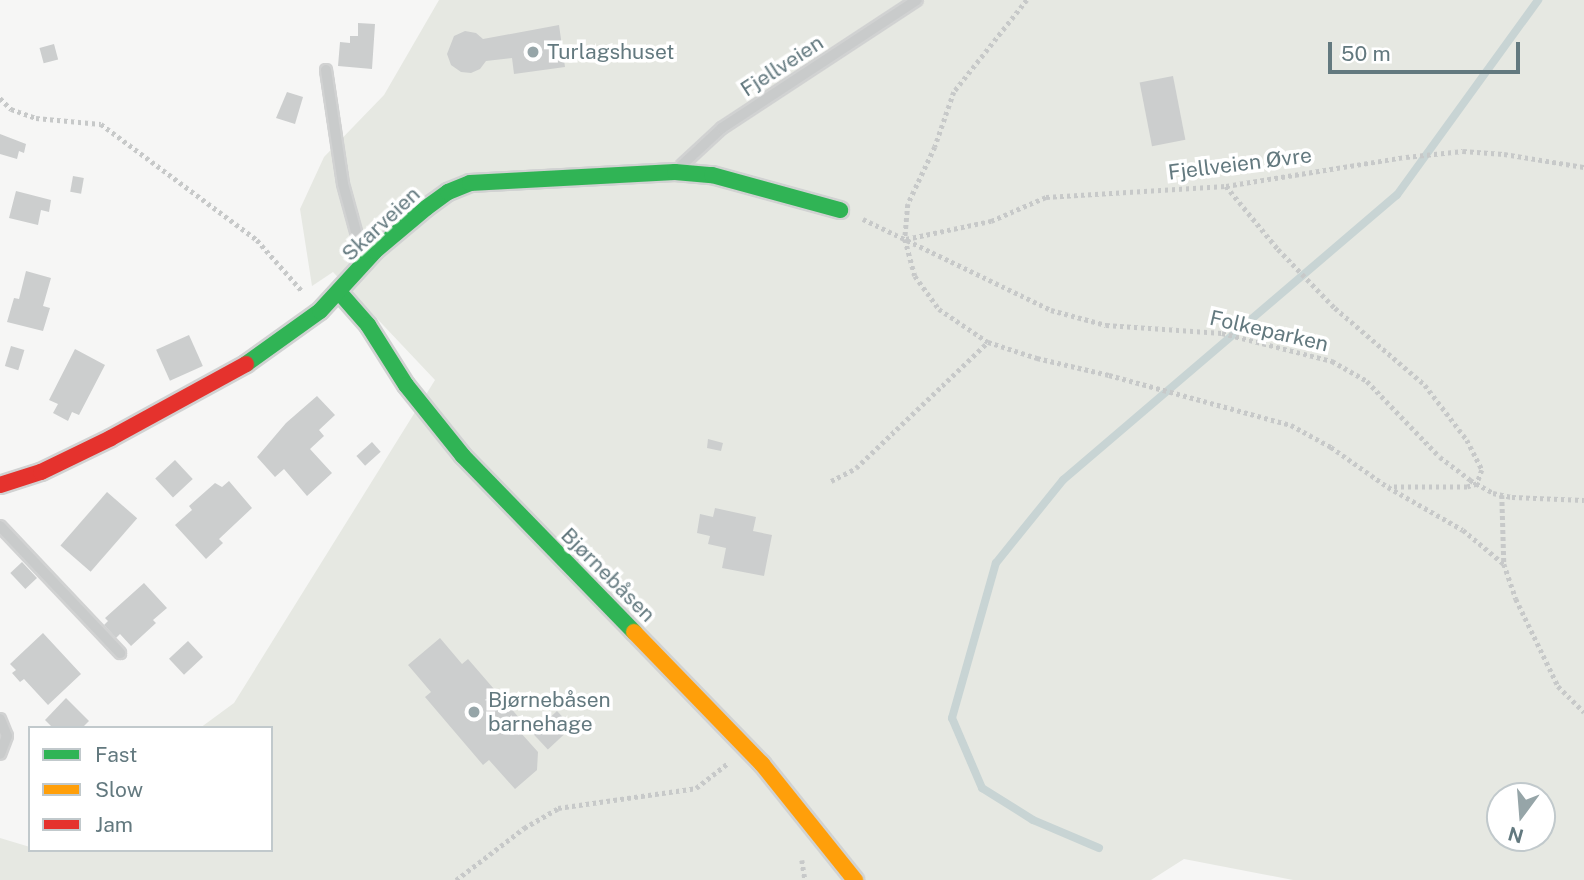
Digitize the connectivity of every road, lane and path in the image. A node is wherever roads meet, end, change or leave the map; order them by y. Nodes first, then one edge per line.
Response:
1 (917, 0) edge
2 (1027, 0) edge
3 (326, 70) dead end
4 (0, 98) edge
5 (1584, 167) edge
6 (675, 172) junction
7 (1226, 186) junction
8 (840, 210) joint
9 (905, 239) junction
10 (365, 263) junction
11 (340, 293) junction
12 (320, 311) junction
13 (988, 342) junction
14 (831, 481) dead end
15 (1477, 484) junction
16 (0, 485) edge
17 (1388, 487) junction
18 (1502, 495) junction
19 (1584, 500) edge
20 (0, 526) edge
21 (1504, 564) junction
22 (120, 653) dead end
23 (1584, 712) edge
24 (0, 719) edge
25 (748, 749) junction
26 (0, 754) edge
27 (456, 880) edge
28 (855, 880) edge

1 - 6 lane, Fjellveien
2 - 9 path
3 - 10 lane
4 - 12 path
5 - 7 path, Fjellveien Øvre
6 - 8 street, Skarveien
6 - 10 street, Skarveien
7 - 9 path, Fjellveien Øvre
7 - 15 path
8 - 9 path, Folkeparken
9 - 13 path
9 - 15 path, Folkeparken
10 - 11 street, Skarveien
11 - 12 street, Skarveien
11 - 25 street, Bjørnebåsen
12 - 16 street, Skarveien
13 - 14 path
13 - 17 path
15 - 17 path
15 - 18 path, Folkeparken
17 - 21 path
18 - 19 path, Folkeparken
18 - 21 path
20 - 22 lane
21 - 23 path
24 - 26 lane
25 - 27 path
25 - 28 street, Bjørnebåsen

